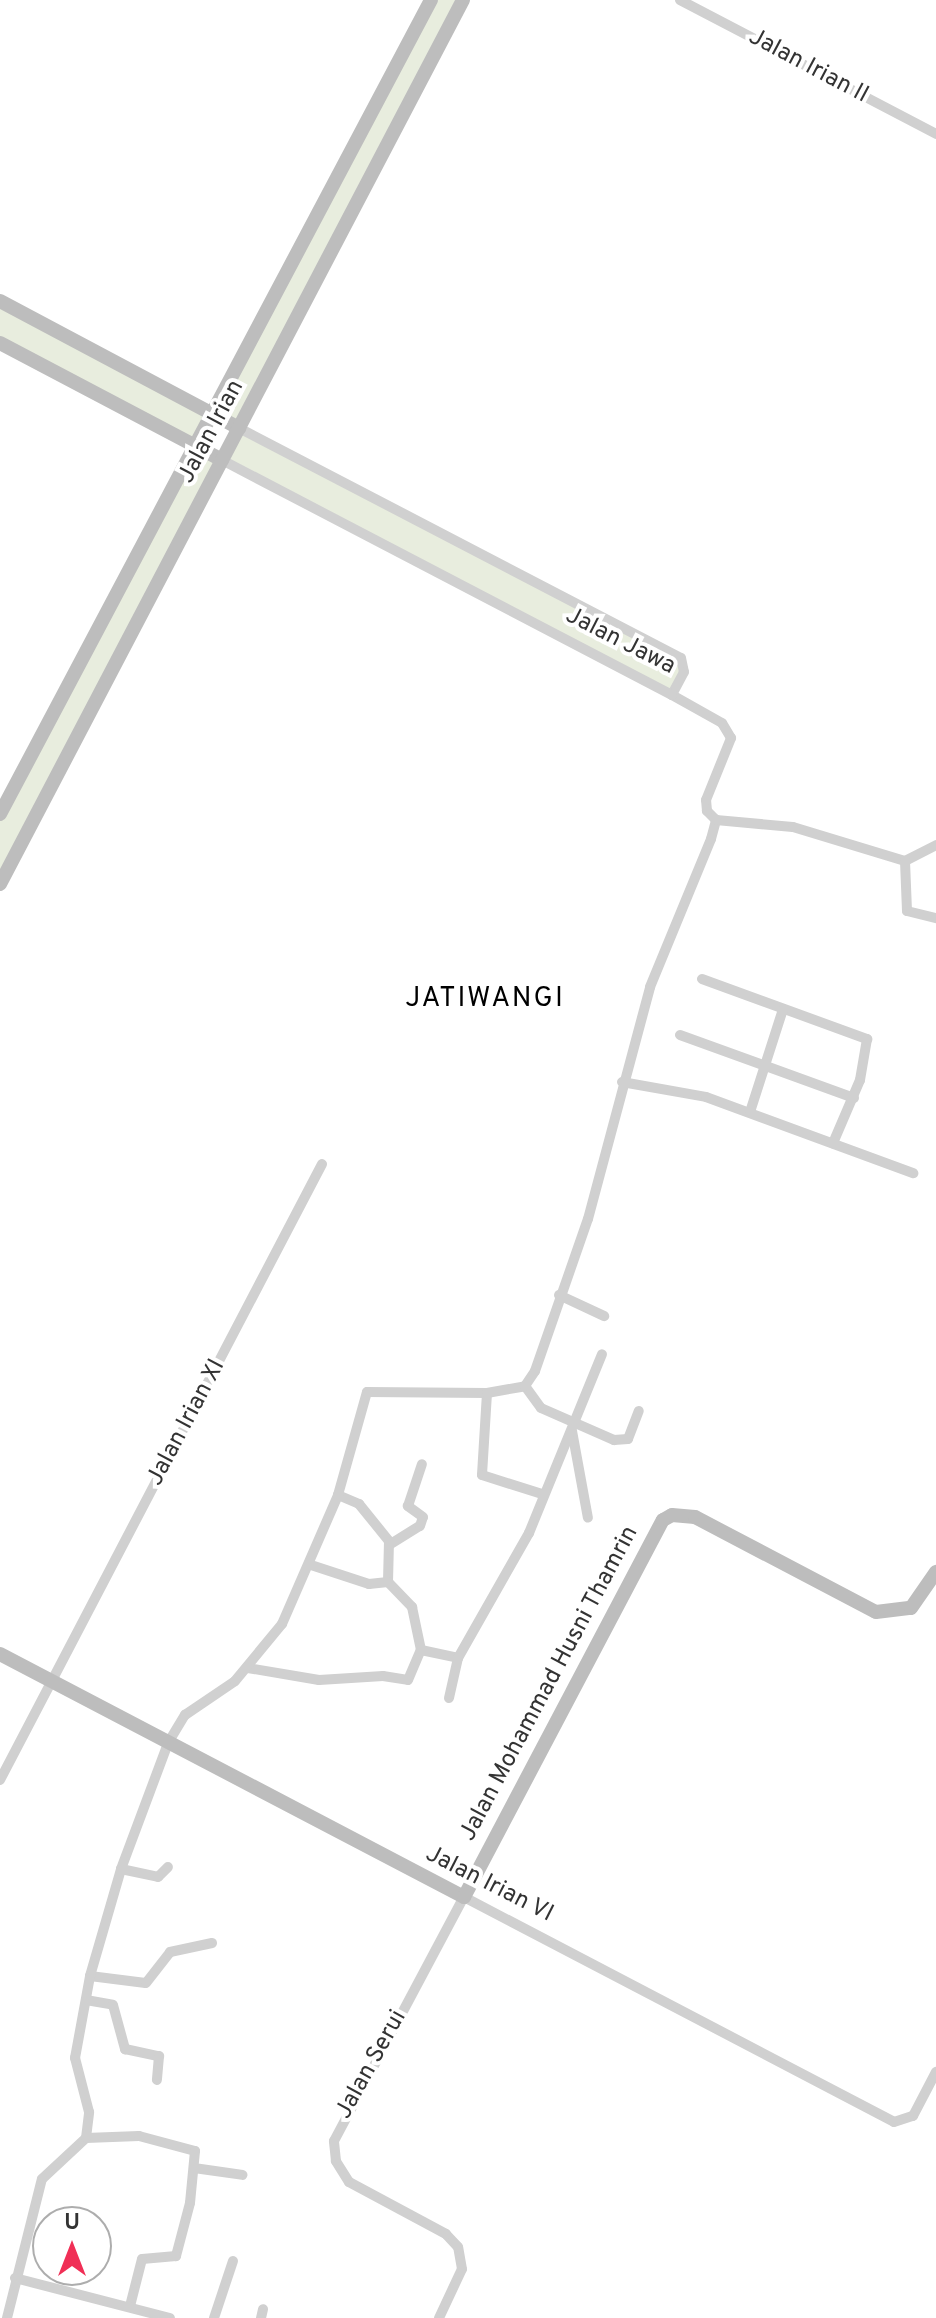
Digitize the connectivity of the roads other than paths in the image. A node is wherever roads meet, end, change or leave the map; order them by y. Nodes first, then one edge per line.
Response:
1 (431, 0) edge
2 (463, 0) edge
3 (680, 0) edge
4 (936, 134) edge
5 (0, 301) edge
6 (0, 343) edge
7 (213, 414) junction
8 (239, 428) junction
9 (195, 446) junction
10 (222, 460) junction
11 (672, 695) junction
12 (0, 814) edge
13 (716, 820) junction
14 (936, 845) edge
15 (905, 861) junction
16 (0, 884) edge
17 (936, 918) edge
18 (702, 979) dead end
19 (783, 1009) junction
20 (680, 1035) dead end
21 (765, 1065) junction
22 (622, 1082) junction
23 (854, 1098) junction
24 (750, 1112) junction
25 (833, 1143) junction
26 (322, 1164) dead end
27 (913, 1173) dead end
28 (559, 1295) junction
29 (604, 1316) dead end
30 (602, 1354) dead end
31 (525, 1386) junction
32 (487, 1393) junction
33 (639, 1411) dead end
34 (573, 1428) junction
35 (422, 1464) dead end
36 (542, 1494) junction
37 (338, 1495) junction
38 (588, 1518) dead end
39 (389, 1545) junction
40 (311, 1565) junction
41 (936, 1572) edge
42 (388, 1582) junction
43 (421, 1650) junction
44 (0, 1654) edge
45 (458, 1658) junction
46 (248, 1668) junction
47 (53, 1681) junction
48 (449, 1698) dead end
49 (168, 1743) junction
50 (0, 1780) edge
51 (168, 1867) dead end
52 (121, 1869) junction
53 (464, 1897) junction
54 (212, 1943) dead end
55 (90, 1976) junction
56 (86, 2000) junction
57 (936, 2072) edge
58 (157, 2080) dead end
59 (86, 2138) junction
60 (194, 2168) junction
61 (243, 2175) dead end
62 (233, 2261) dead end
63 (15, 2278) junction
64 (130, 2306) junction
65 (5, 2310) edge
66 (170, 2318) edge
67 (214, 2318) edge
68 (439, 2318) edge

1 - 7 street, Jalan Irian
2 - 8 street, Jalan Irian
3 - 4 street, Jalan Irian II
5 - 7 street, Jalan Jawa
6 - 9 street, Jalan Jawa
7 - 8 street, Jalan Jawa
7 - 9 street, Jalan Irian
8 - 10 street, Jalan Irian
8 - 11 street, Jalan Jawa
9 - 10 street, Jalan Jawa
9 - 12 street, Jalan Irian
10 - 11 street, Jalan Jawa
10 - 16 street, Jalan Irian
11 - 13 street
13 - 15 street
13 - 22 street
14 - 15 street
15 - 17 street
18 - 19 street
19 - 21 street
19 - 23 street
20 - 21 street
21 - 23 street
21 - 24 street
22 - 24 street
22 - 28 street
23 - 25 street
24 - 25 street
25 - 27 street
26 - 47 street, Jalan Irian XI
28 - 29 street
28 - 31 street
30 - 34 street
31 - 32 street
31 - 34 street
32 - 36 street
32 - 37 street
33 - 34 street
34 - 36 street
34 - 38 street
35 - 39 street
36 - 45 street
37 - 39 street
37 - 40 street
39 - 42 street
40 - 42 street
40 - 46 street
41 - 53 street, Jalan Mohammad Husni Thamrin
42 - 43 street
43 - 45 street
43 - 46 street
44 - 47 street, Jalan Irian VI
45 - 48 street
46 - 49 street
47 - 49 street, Jalan Irian VI
47 - 50 street, Jalan Irian XI
49 - 52 street
49 - 53 street, Jalan Irian VI
51 - 52 street
52 - 55 street
53 - 57 street, Jalan Irian VI
53 - 68 street, Jalan Serui
54 - 55 street
55 - 56 street
56 - 58 street
56 - 59 street
59 - 60 street
59 - 63 street
60 - 61 street
60 - 64 street
62 - 67 street
63 - 64 street
63 - 65 street
64 - 66 street

